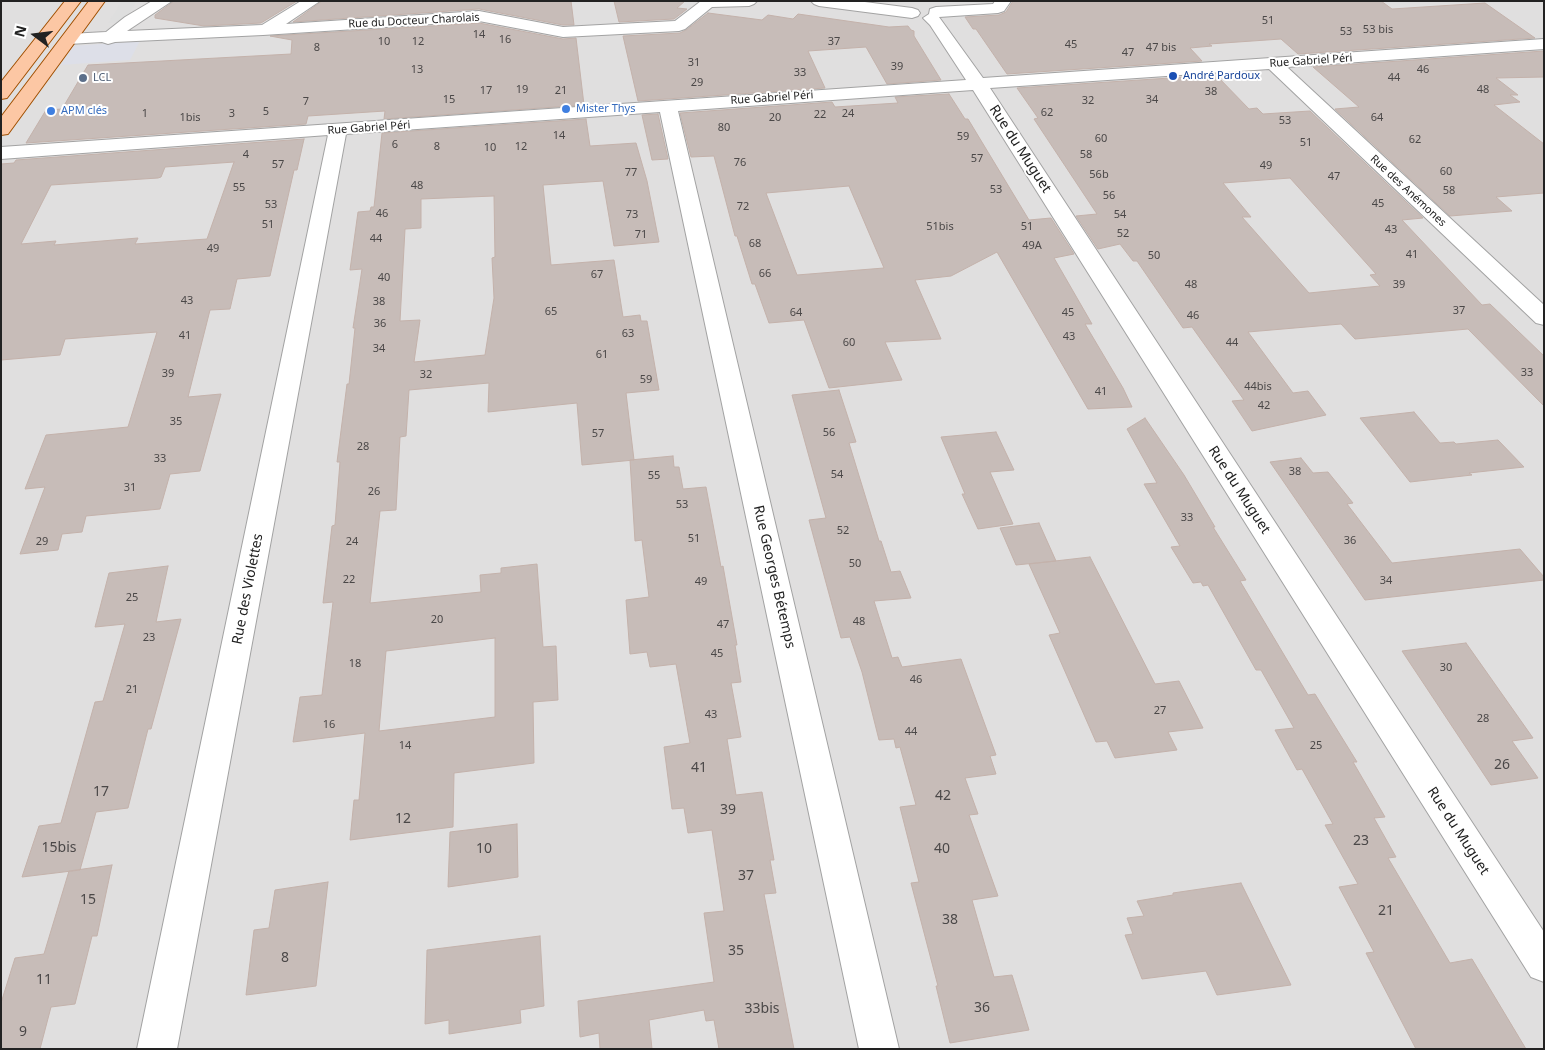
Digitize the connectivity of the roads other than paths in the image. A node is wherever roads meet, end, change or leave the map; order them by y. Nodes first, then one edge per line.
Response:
1 (73, 1) edge
2 (97, 1) edge
3 (164, 1) edge
4 (312, 1) edge
5 (749, 1) edge
6 (819, 1) edge
7 (1003, 1) edge
8 (710, 2) edge
9 (415, 6) dead end
10 (933, 15) junction
11 (392, 21) junction
12 (263, 30) junction
13 (69, 39) junction
14 (108, 39) junction
15 (1544, 44) edge
16 (1273, 63) junction
17 (978, 84) junction
18 (1, 94) edge
19 (668, 106) junction
20 (1, 130) edge
21 (338, 130) junction
22 (1, 153) edge
23 (1544, 318) edge
24 (1544, 965) edge
25 (157, 1049) edge
26 (879, 1049) edge

1 - 18 main road
2 - 13 main road
3 - 14 street
4 - 12 street
5 - 8 street, Rue du Docteur Charolais
6 - 10 street
7 - 10 street
8 - 11 street, Rue du Docteur Charolais
9 - 11 street
10 - 17 street, Rue du Muguet
11 - 12 street, Rue du Docteur Charolais
12 - 14 street, Rue du Docteur Charolais
13 - 14 street, Rue du Docteur Charolais
13 - 20 main road
15 - 16 street, Rue Gabriel Péri
16 - 17 street, Rue Gabriel Péri
16 - 23 street, Rue des Anémones
17 - 19 street, Rue Gabriel Péri
17 - 24 street, Rue du Muguet
19 - 21 street, Rue Gabriel Péri
19 - 26 street, Rue Georges Bétemps
21 - 22 street, Rue Gabriel Péri
21 - 25 street, Rue des Violettes

